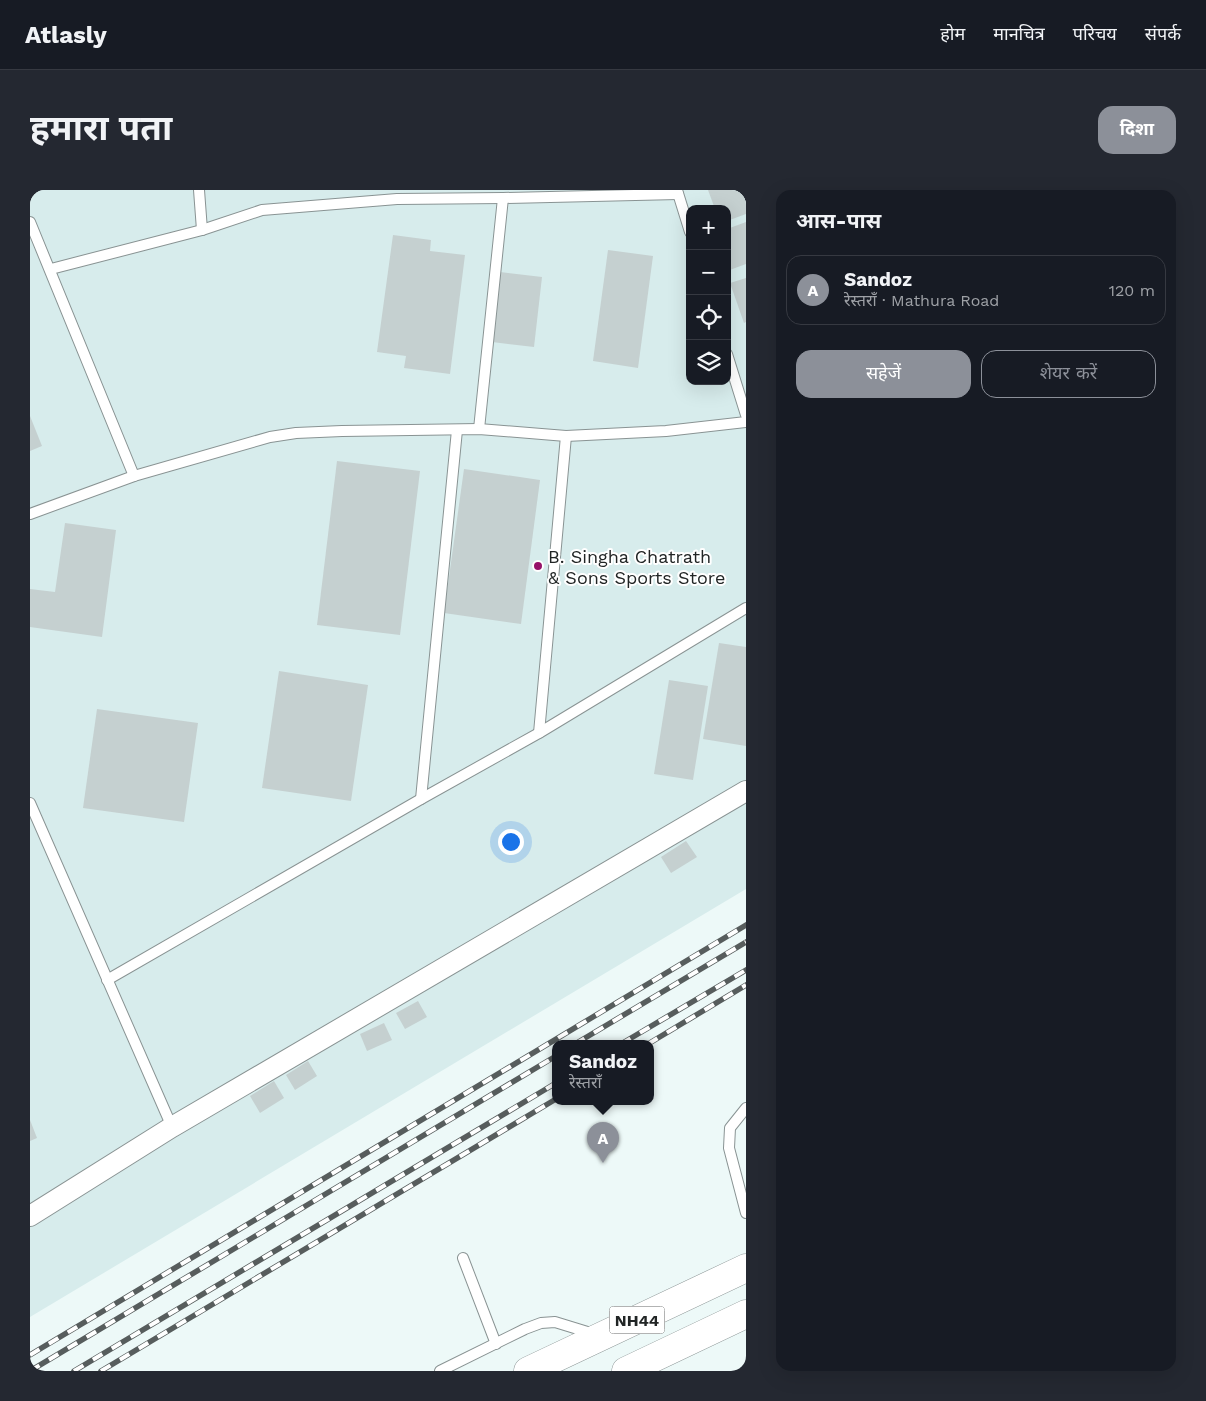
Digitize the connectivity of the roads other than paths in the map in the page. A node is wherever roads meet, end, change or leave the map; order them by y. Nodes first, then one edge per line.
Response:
1 (199, 190) edge
2 (678, 192) edge
3 (397, 195) edge
4 (503, 198) junction
5 (686, 219) edge
6 (30, 222) edge
7 (202, 230) junction
8 (51, 269) junction
9 (731, 367) edge
10 (746, 415) edge
11 (746, 422) edge
12 (479, 429) junction
13 (456, 430) junction
14 (566, 436) junction
15 (134, 476) junction
16 (30, 514) edge
17 (746, 608) edge
18 (539, 733) junction
19 (746, 791) edge
20 (421, 799) junction
21 (30, 803) edge
22 (107, 980) junction
23 (746, 1108) edge
24 (172, 1127) junction
25 (746, 1214) edge
26 (30, 1216) edge
27 (463, 1258) dead end
28 (746, 1268) edge
29 (746, 1314) edge
30 (601, 1337) junction
31 (496, 1344) junction
32 (440, 1371) edge
33 (528, 1371) edge
34 (626, 1371) edge

1 - 7 lane
2 - 4 lane
2 - 5 lane
3 - 4 lane
3 - 7 lane
4 - 12 lane
6 - 8 lane
7 - 8 lane
8 - 15 lane
9 - 10 lane
11 - 14 lane
12 - 13 lane
12 - 14 lane
13 - 15 lane
13 - 20 lane
14 - 18 lane
15 - 16 lane
17 - 18 lane
18 - 20 lane
19 - 24 street
20 - 22 lane
21 - 22 lane
22 - 24 lane
23 - 25 lane
24 - 26 street
27 - 31 lane
28 - 30 highway, NH44
29 - 34 highway, NH44
30 - 31 lane
30 - 33 highway, NH44
31 - 32 lane

